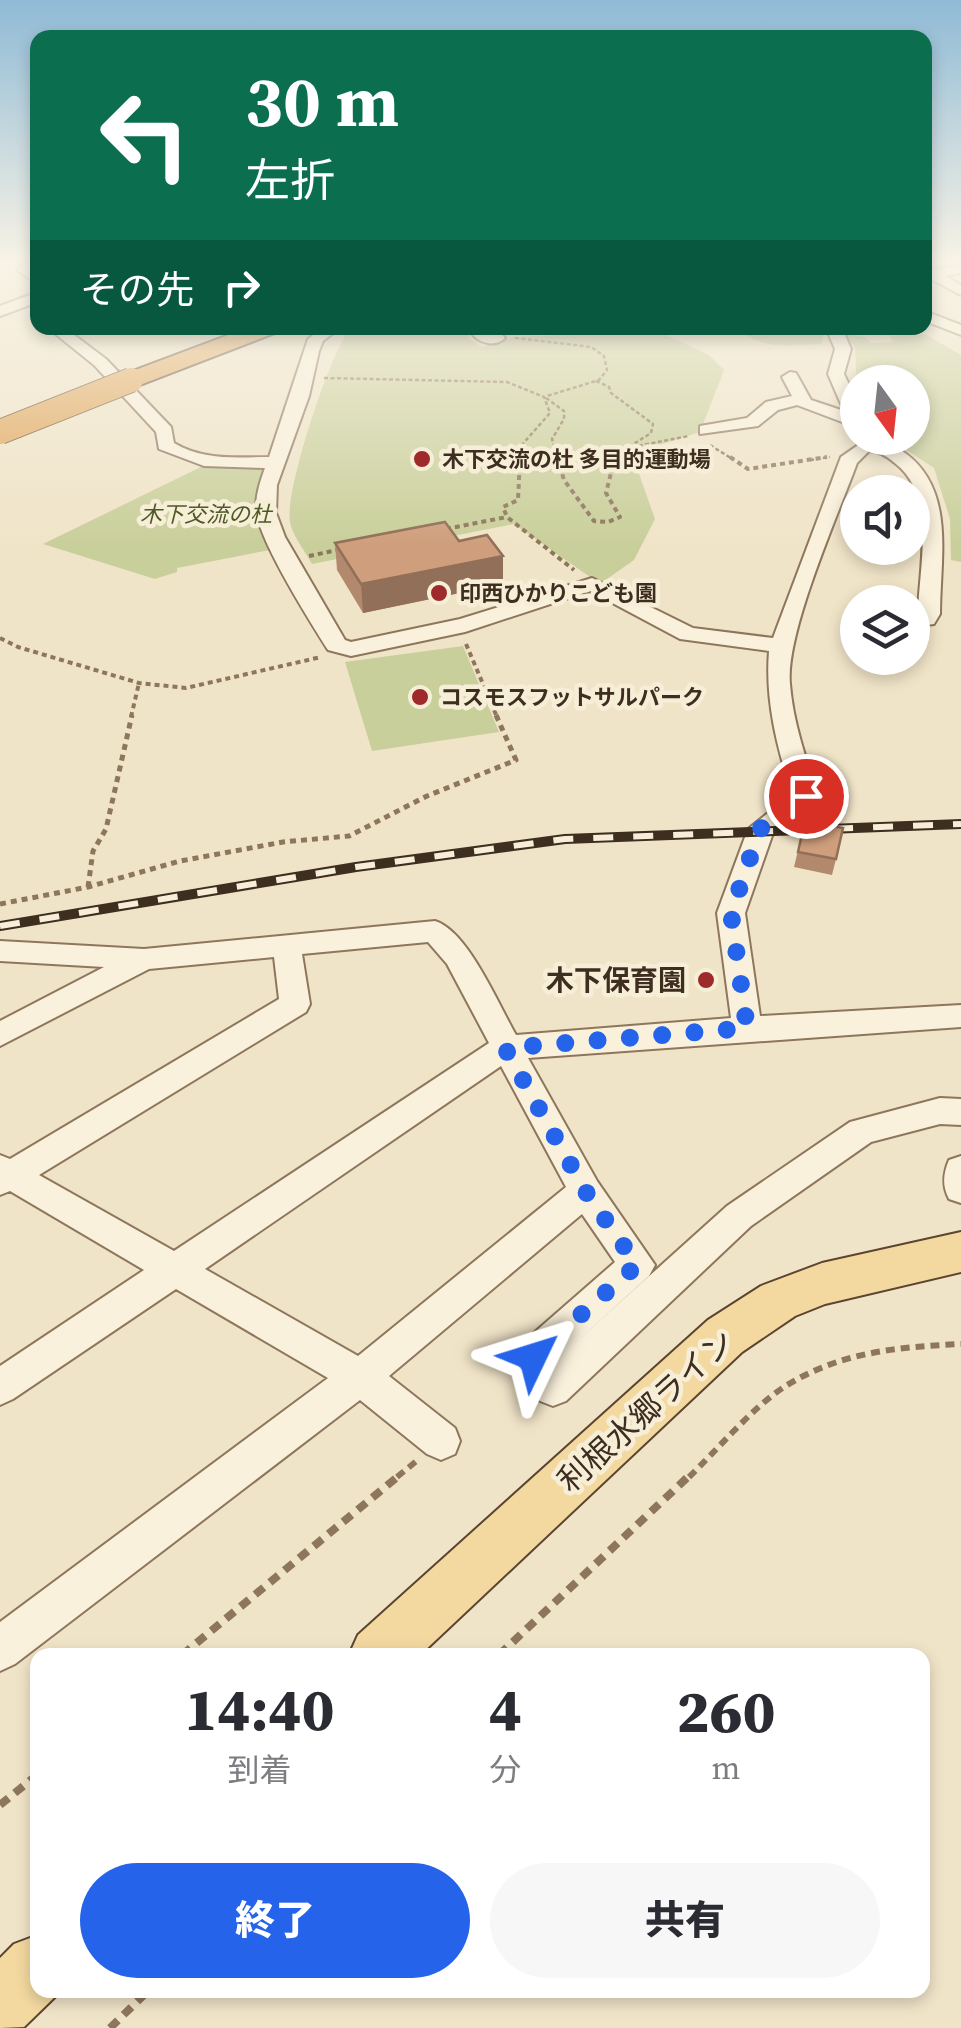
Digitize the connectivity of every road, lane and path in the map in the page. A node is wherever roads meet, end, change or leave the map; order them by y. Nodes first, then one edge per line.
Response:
1 (90, 355) edge
2 (198, 355) edge
3 (312, 355) edge
4 (602, 355) edge
5 (841, 355) edge
6 (790, 377) dead end
7 (306, 378) junction
8 (596, 381) junction
9 (840, 383) edge
10 (545, 397) junction
11 (802, 400) junction
12 (840, 415) edge
13 (0, 432) edge
14 (703, 436) junction
15 (633, 446) junction
16 (898, 455) edge
17 (853, 456) joint
18 (276, 462) junction
19 (507, 517) junction
20 (434, 531) edge
21 (342, 549) edge
22 (286, 560) junction
23 (592, 584) junction
24 (923, 585) edge
25 (462, 635) dead end
26 (0, 638) edge
27 (781, 646) junction
28 (344, 648) junction
29 (139, 683) junction
30 (88, 887) junction
31 (0, 904) edge
32 (287, 946) junction
33 (0, 951) edge
34 (144, 959) junction
35 (961, 1016) edge
36 (747, 1028) junction
37 (0, 1036) edge
38 (505, 1048) junction
39 (961, 1112) edge
40 (961, 1170) edge
41 (3, 1175) edge
42 (961, 1189) edge
43 (586, 1192) junction
44 (961, 1252) edge
45 (175, 1268) junction
46 (961, 1344) edge
47 (360, 1377) junction
48 (0, 1387) edge
49 (440, 1441) joint
50 (190, 1648) edge
51 (386, 1648) edge
52 (506, 1648) edge
53 (0, 1650) edge
54 (30, 1781) edge
55 (0, 1805) edge
56 (30, 1975) edge
57 (142, 1998) edge
58 (0, 2003) edge
59 (110, 2028) edge

1 - 18 street
2 - 13 highway, bridge
3 - 7 street
4 - 8 path
5 - 9 street
6 - 11 street
7 - 10 path
7 - 18 street
8 - 10 path
8 - 15 path
10 - 15 path
10 - 19 path
11 - 12 street
11 - 14 street
14 - 15 path
14 - 17 path
16 - 24 street
17 - 27 street
18 - 22 street
19 - 20 path
19 - 23 path
21 - 22 path
22 - 28 street
23 - 27 street
23 - 28 street
25 - 30 path
26 - 29 path
27 - 36 street
28 - 29 path
29 - 30 path
30 - 31 path
32 - 34 street
32 - 38 street
32 - 41 street
33 - 34 street
34 - 37 street
35 - 36 street
36 - 38 street
38 - 43 street
38 - 45 street
39 - 43 street
40 - 42 street
41 - 45 street
43 - 47 street
44 - 51 main road, 利根水郷ライン
45 - 47 street
45 - 48 street
46 - 52 path
47 - 49 street
47 - 53 street
49 - 50 path
54 - 55 path
56 - 58 main road
57 - 59 path

